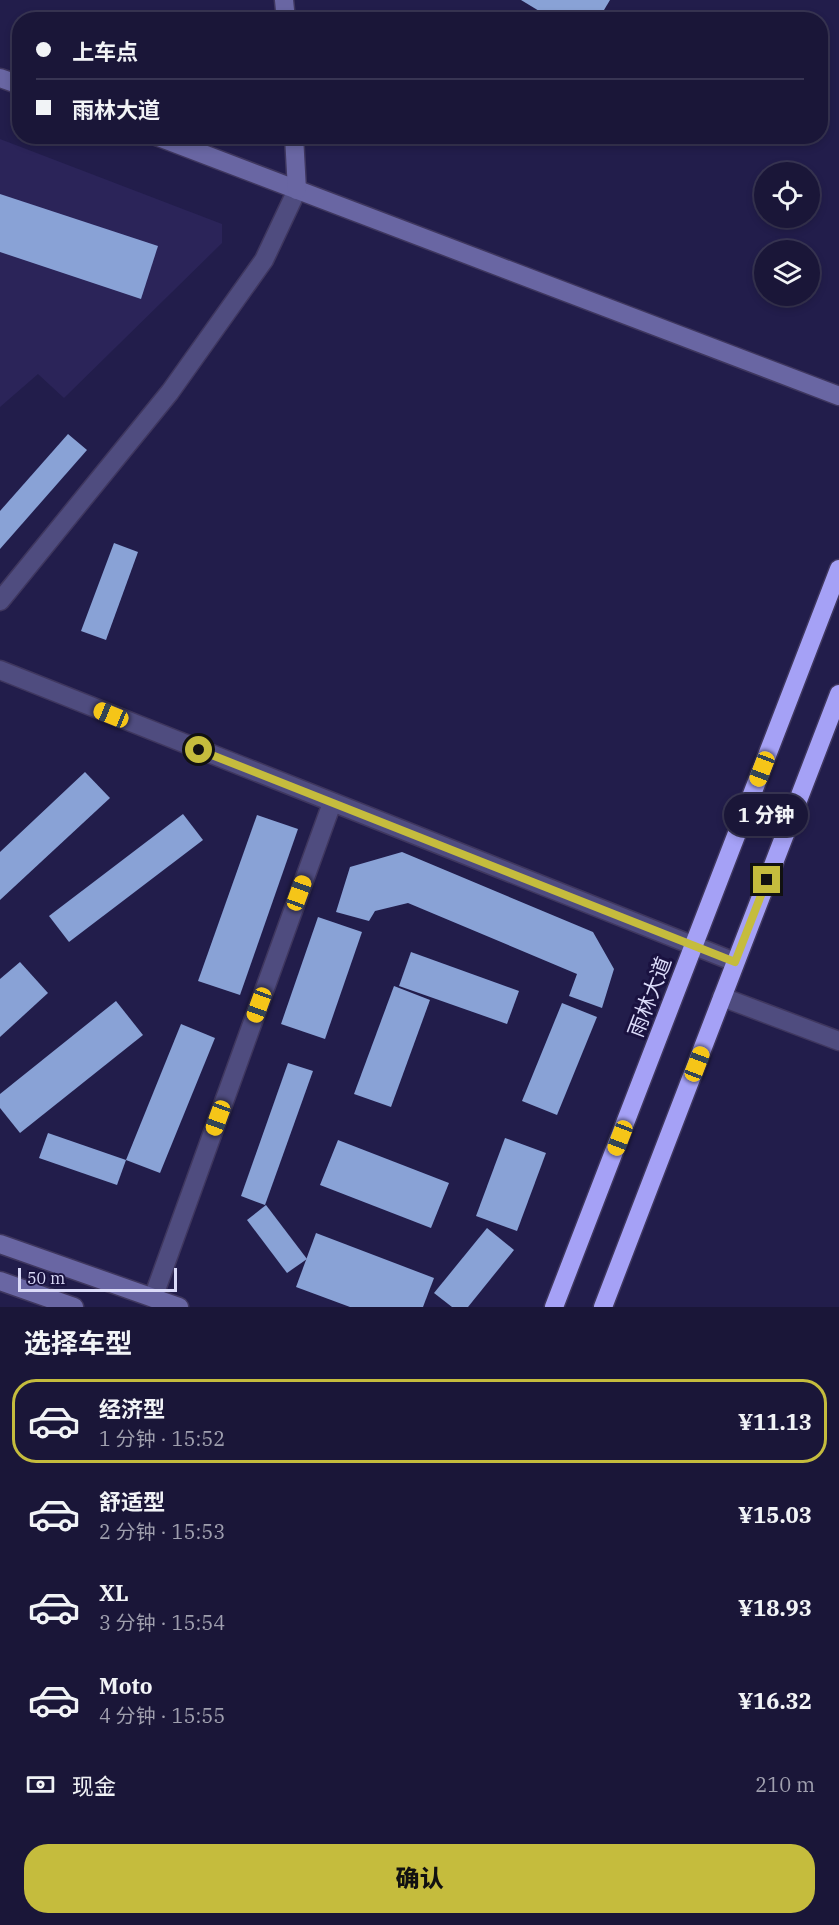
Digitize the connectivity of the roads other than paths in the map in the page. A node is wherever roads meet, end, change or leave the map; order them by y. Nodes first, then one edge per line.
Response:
1 (177, 144) edge
2 (294, 144) edge
3 (297, 190) junction
4 (839, 396) edge
5 (839, 569) edge
6 (0, 601) edge
7 (0, 670) edge
8 (839, 693) edge
9 (332, 803) junction
10 (693, 947) junction
11 (735, 962) junction
12 (722, 997) junction
13 (839, 1041) edge
14 (0, 1244) edge
15 (0, 1281) edge
16 (153, 1298) junction
17 (74, 1307) edge
18 (179, 1307) edge
19 (554, 1307) edge
20 (603, 1307) edge

1 - 3 street
2 - 3 street
3 - 4 street
3 - 6 street
5 - 10 highway, 雨林大道
7 - 9 street
8 - 11 highway
9 - 10 street
9 - 16 street
10 - 11 street
10 - 19 highway, 雨林大道
11 - 12 highway
12 - 13 street
12 - 20 highway
14 - 16 street
15 - 17 street
16 - 18 street

